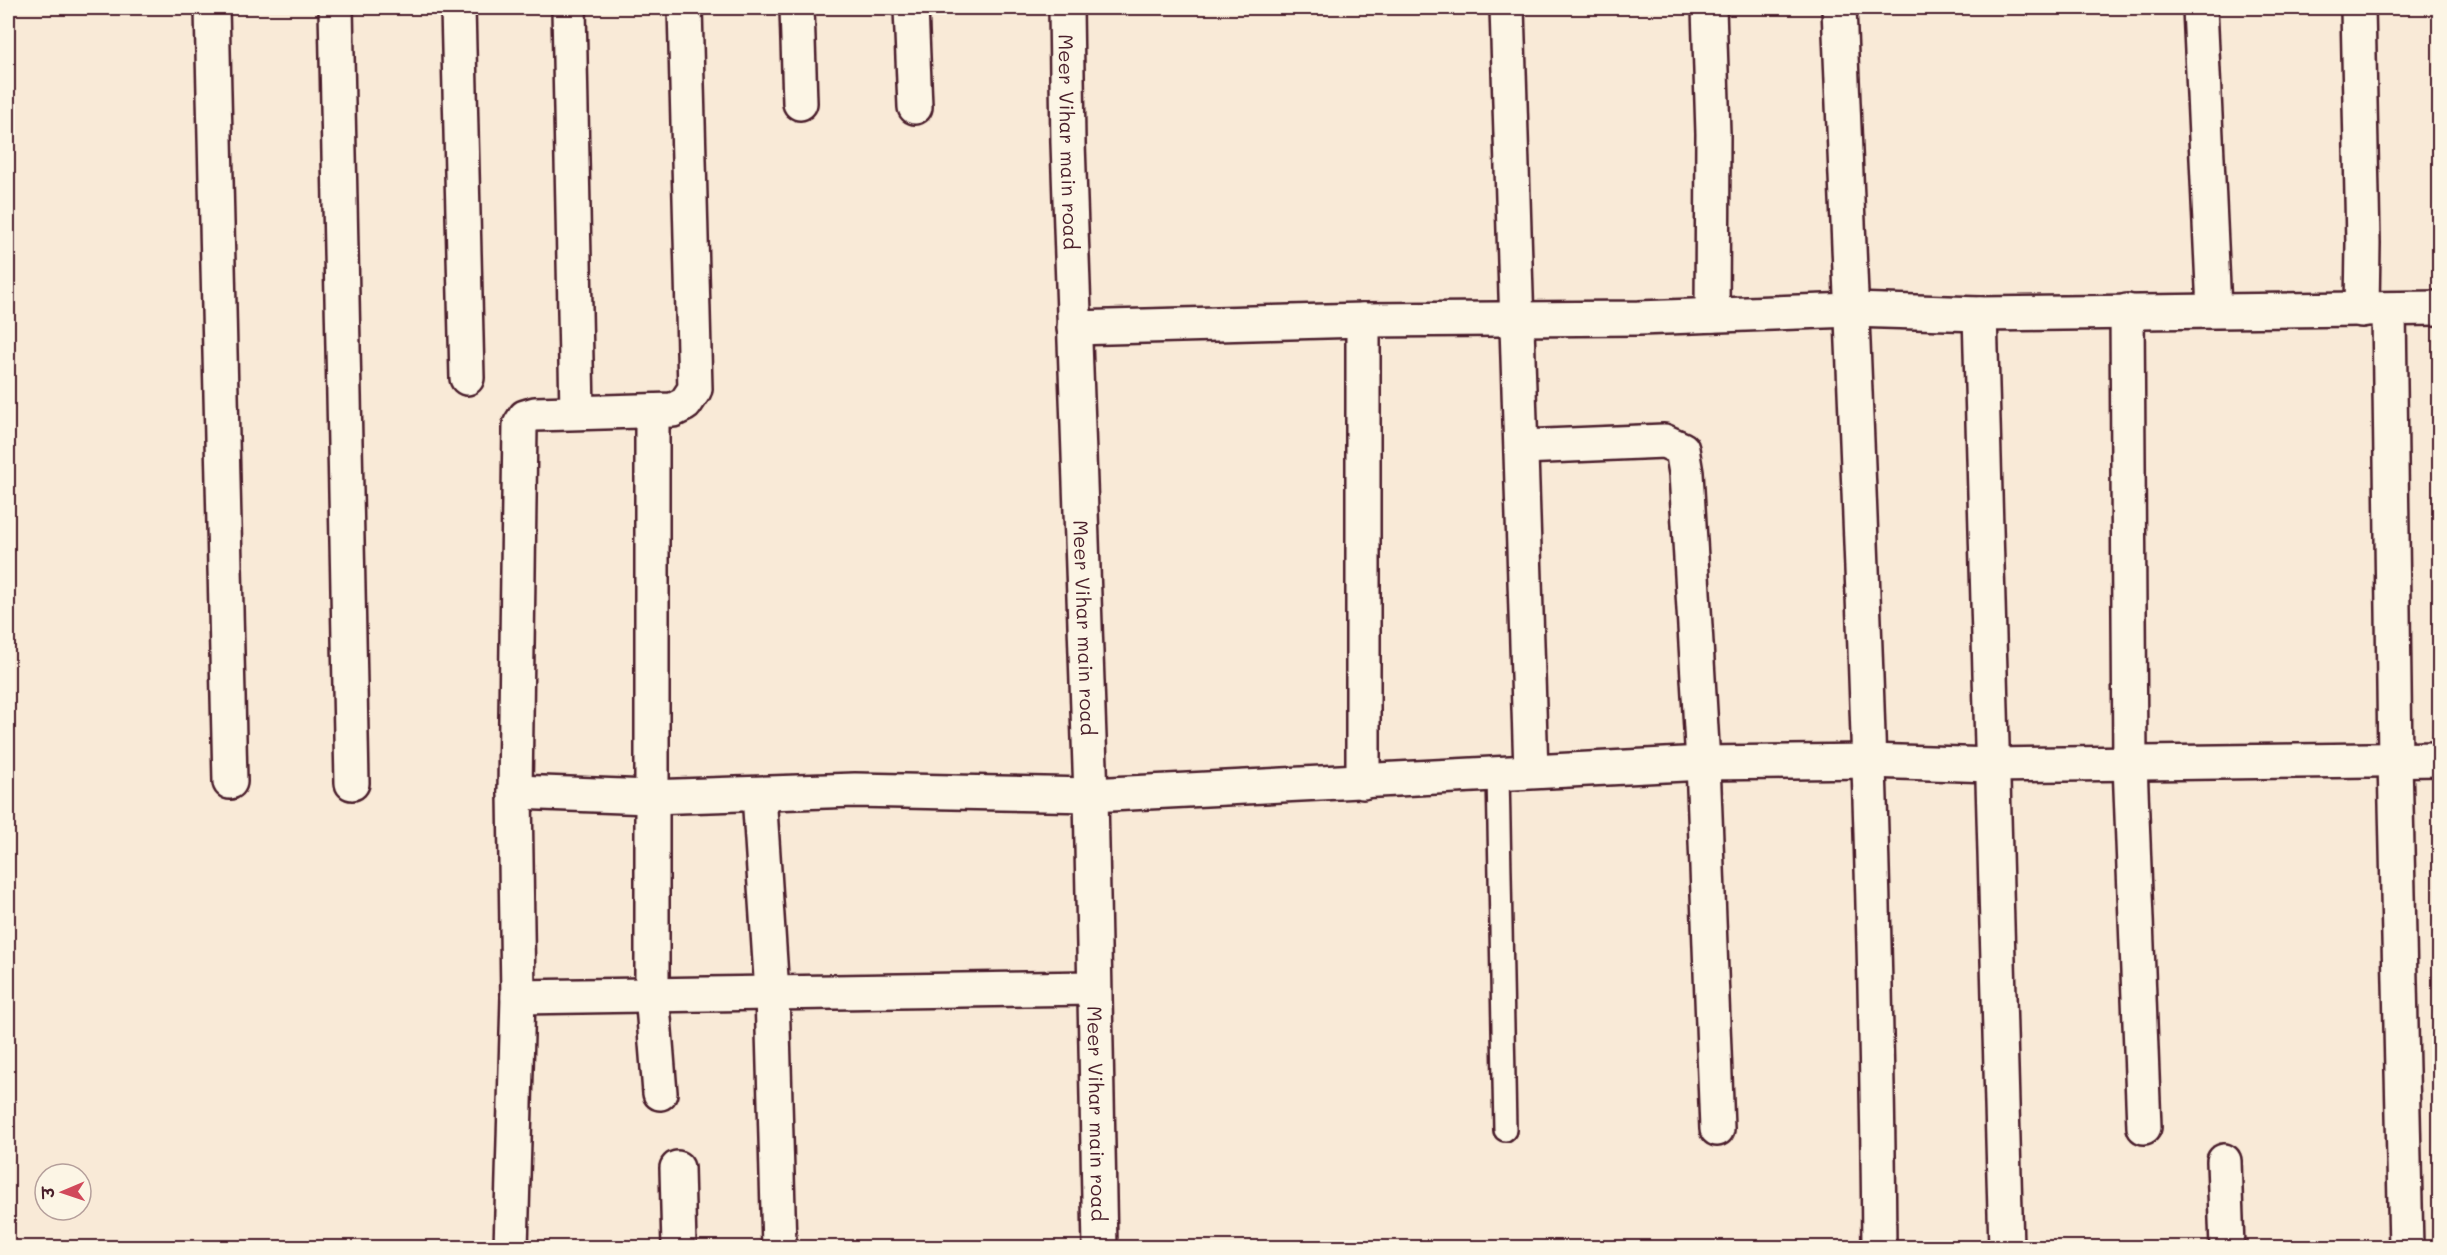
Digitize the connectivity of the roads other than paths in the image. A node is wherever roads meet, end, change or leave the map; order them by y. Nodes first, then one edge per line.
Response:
1 (212, 8) edge
2 (336, 8) edge
3 (458, 8) edge
4 (569, 8) edge
5 (685, 8) edge
6 (797, 8) edge
7 (912, 8) edge
8 (1066, 8) edge
9 (1507, 8) edge
10 (1709, 8) edge
11 (1839, 8) edge
12 (2200, 8) edge
13 (2358, 8) edge
14 (800, 103) dead end
15 (915, 107) dead end
16 (2439, 308) edge
17 (2214, 309) junction
18 (1852, 310) junction
19 (2376, 310) junction
20 (2127, 311) junction
21 (1980, 314) junction
22 (1712, 315) junction
23 (1515, 319) junction
24 (1363, 320) junction
25 (1074, 328) junction
26 (467, 378) dead end
27 (652, 411) junction
28 (578, 412) junction
29 (1522, 447) junction
30 (2439, 759) edge
31 (2395, 760) junction
32 (1869, 761) junction
33 (1703, 763) junction
34 (1992, 765) junction
35 (2130, 765) junction
36 (1531, 771) junction
37 (1498, 774) junction
38 (230, 782) dead end
39 (1363, 782) junction
40 (352, 783) dead end
41 (515, 792) junction
42 (759, 794) junction
43 (1091, 795) junction
44 (651, 797) junction
45 (1093, 988) junction
46 (652, 993) junction
47 (772, 993) junction
48 (518, 997) junction
49 (660, 1093) dead end
50 (2144, 1127) dead end
51 (1717, 1129) dead end
52 (1505, 1130) dead end
53 (2224, 1161) dead end
54 (677, 1168) dead end
55 (778, 1247) edge
56 (511, 1248) edge
57 (679, 1248) edge
58 (1100, 1248) edge
59 (1879, 1248) edge
60 (2006, 1248) edge
61 (2227, 1248) edge
62 (2406, 1248) edge

1 - 38 street
2 - 40 street
3 - 26 street
4 - 28 street
5 - 27 street
6 - 14 street
7 - 15 street
8 - 25 street, Meer Vihar main road
9 - 23 street
10 - 22 street
11 - 18 street
12 - 17 street
13 - 19 street
16 - 19 street
17 - 19 street
17 - 20 street
18 - 21 street
18 - 22 street
18 - 32 street
19 - 31 street
20 - 21 street
20 - 35 street
21 - 34 street
22 - 23 street
23 - 24 street
23 - 29 street
24 - 25 street
24 - 39 street
25 - 43 street, Meer Vihar main road
27 - 28 street
27 - 44 street
28 - 41 street
29 - 33 street
29 - 36 street
30 - 31 street
31 - 35 street
31 - 62 street
32 - 33 street
32 - 34 street
32 - 59 street
33 - 36 street
33 - 51 street
34 - 35 street
34 - 60 street
35 - 50 street
36 - 37 street
37 - 39 street
37 - 52 lane
39 - 43 street
41 - 44 street
41 - 48 street
42 - 43 street
42 - 44 street
42 - 47 street
43 - 45 street, Meer Vihar main road
44 - 46 street
45 - 47 street
45 - 58 street, Meer Vihar main road
46 - 47 street
46 - 48 street
46 - 49 street
47 - 55 street
48 - 56 street
53 - 61 street
54 - 57 street

